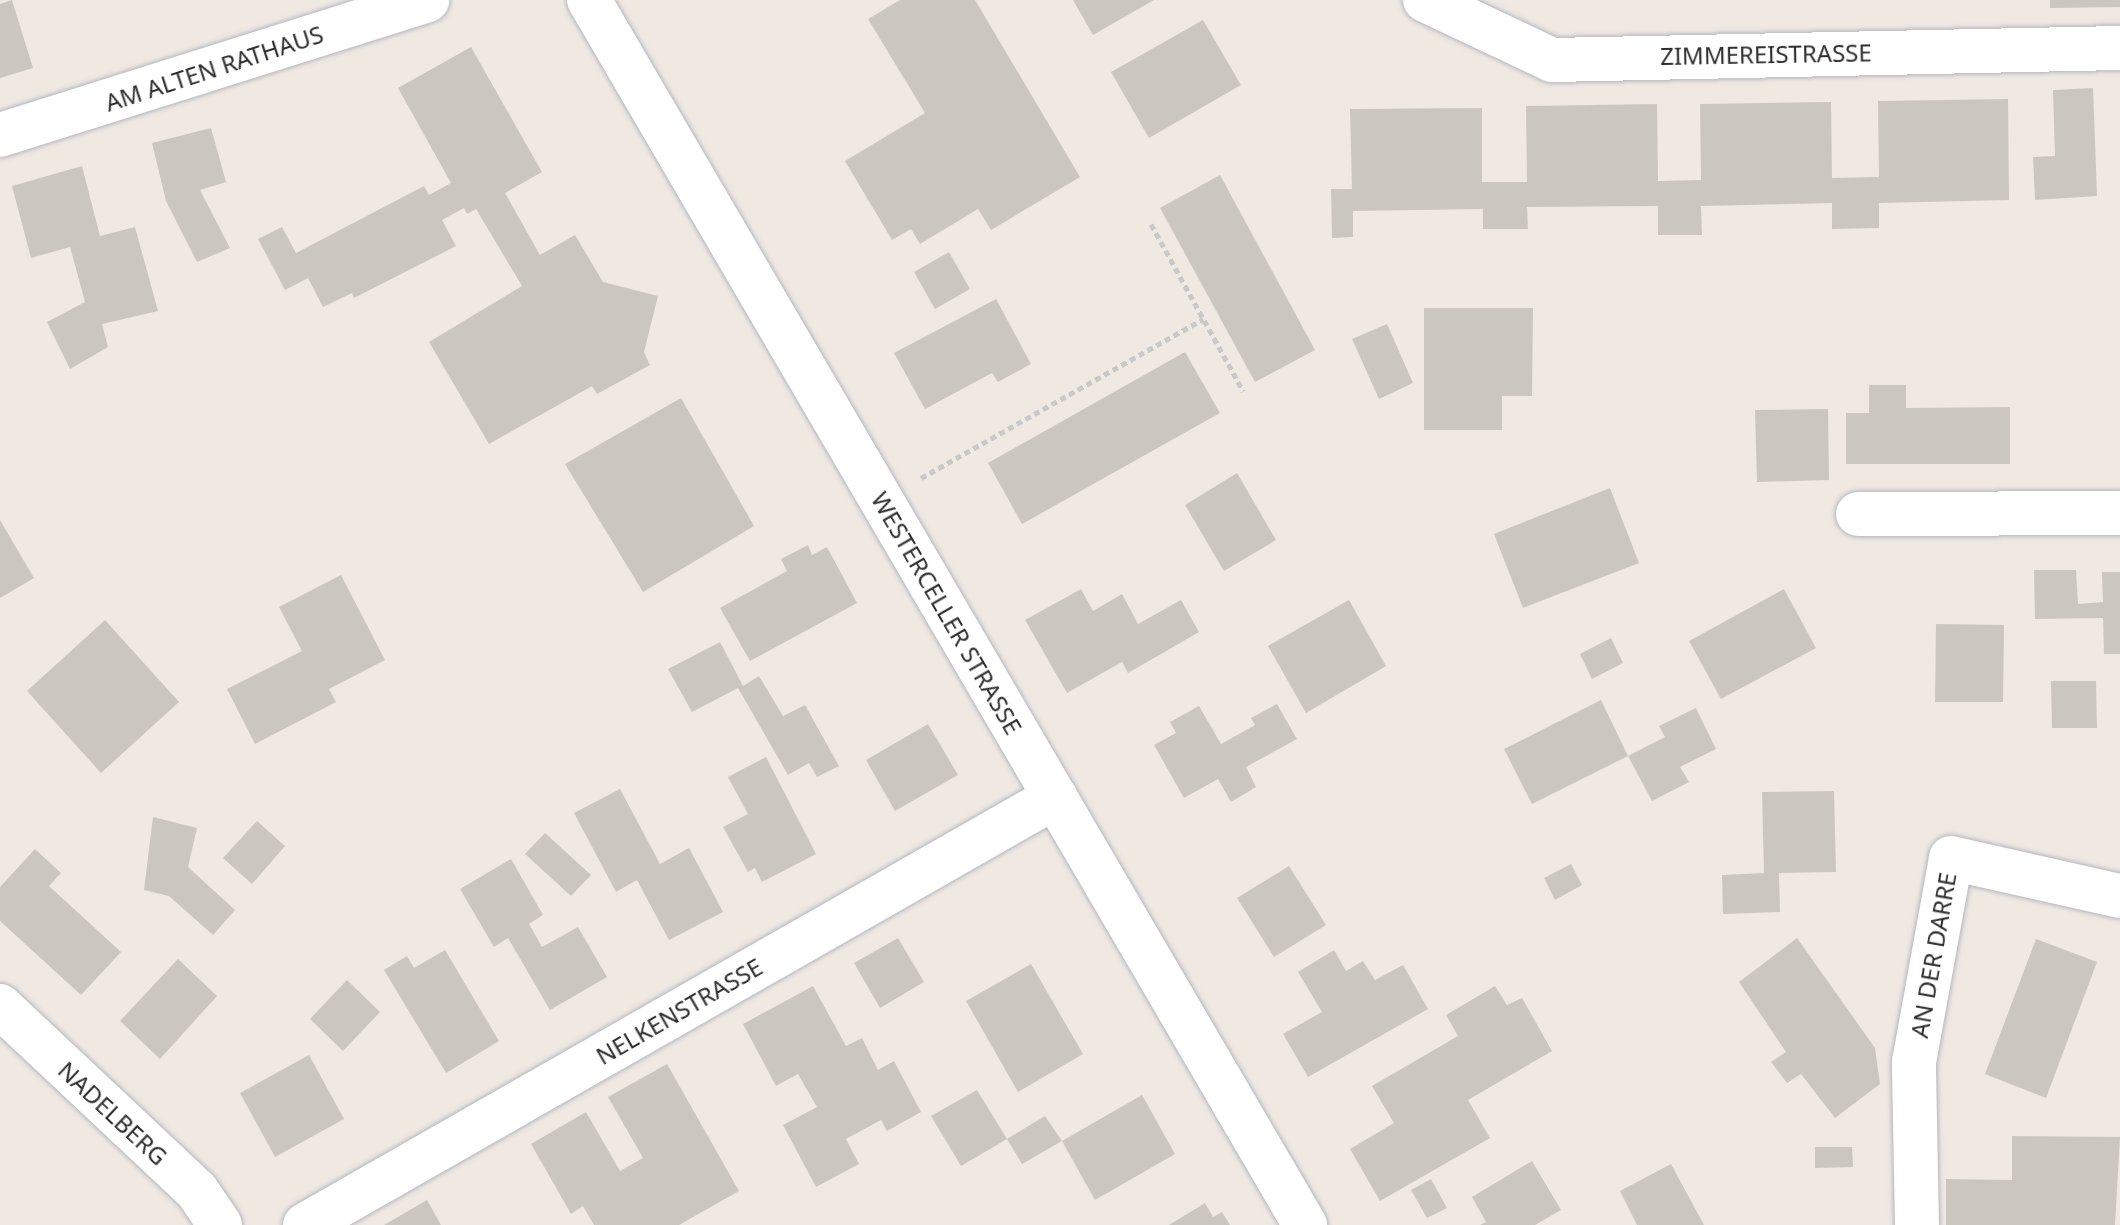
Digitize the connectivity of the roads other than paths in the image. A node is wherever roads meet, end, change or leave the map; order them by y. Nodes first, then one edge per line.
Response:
1 (427, 0) edge
2 (589, 0) edge
3 (1425, 0) edge
4 (2120, 48) edge
5 (0, 135) edge
6 (2120, 513) edge
7 (1858, 514) dead end
8 (1055, 797) junction
9 (2120, 896) edge
10 (0, 1006) edge
11 (220, 1225) edge
12 (305, 1225) edge
13 (1305, 1225) edge
14 (1917, 1225) edge

1 - 5 street, AM ALTEN RATHAUS
2 - 8 street, WESTERCELLER STRASSE
3 - 4 street, ZIMMEREISTRASSE
6 - 7 street
8 - 12 street, NELKENSTRASSE
8 - 13 street, WESTERCELLER STRASSE
9 - 14 street, AN DER DARRE
10 - 11 street, NADELBERG

